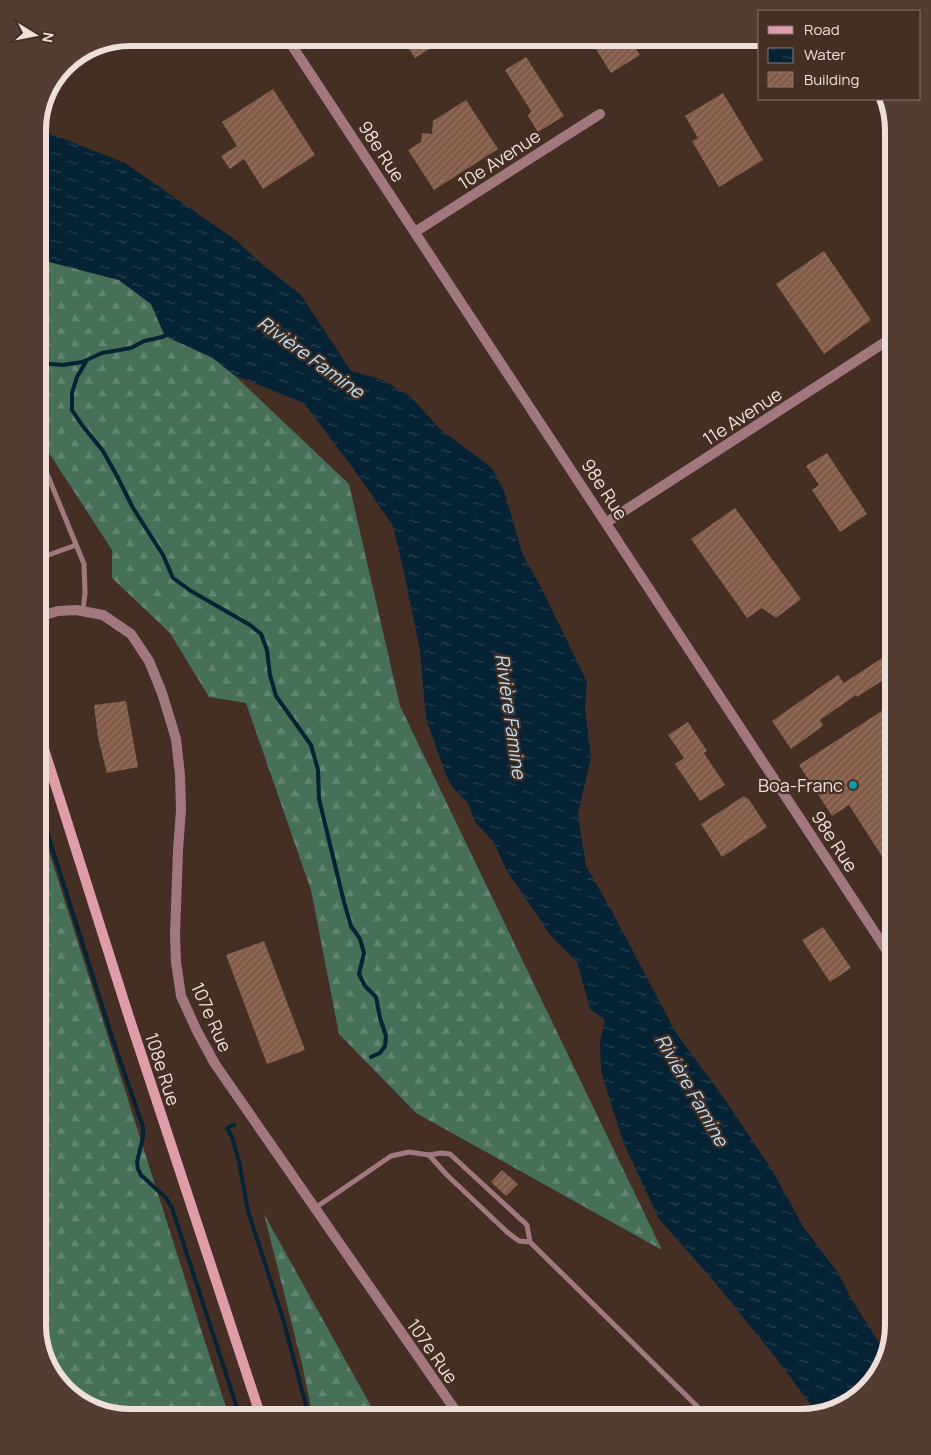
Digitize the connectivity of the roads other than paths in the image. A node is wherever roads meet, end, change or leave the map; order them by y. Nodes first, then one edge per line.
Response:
1 (292, 46) edge
2 (600, 114) dead end
3 (415, 232) junction
4 (885, 343) edge
5 (46, 473) edge
6 (607, 522) junction
7 (76, 545) junction
8 (46, 556) dead end
9 (83, 612) junction
10 (46, 615) edge
11 (46, 755) edge
12 (885, 946) edge
13 (429, 1155) junction
14 (315, 1208) junction
15 (530, 1242) junction
16 (258, 1409) edge
17 (454, 1409) edge
18 (699, 1409) edge

1 - 3 street, 98e Rue
2 - 3 street, 10e Avenue
3 - 6 street, 98e Rue
4 - 6 street, 11e Avenue
5 - 7 lane
6 - 12 street, 98e Rue
7 - 8 lane
7 - 9 lane
9 - 10 street, 107e Rue
9 - 14 street, 107e Rue
11 - 16 main road, 108e Rue
13 - 14 lane
13 - 15 lane
13 - 15 lane
14 - 17 street, 107e Rue
15 - 18 lane

